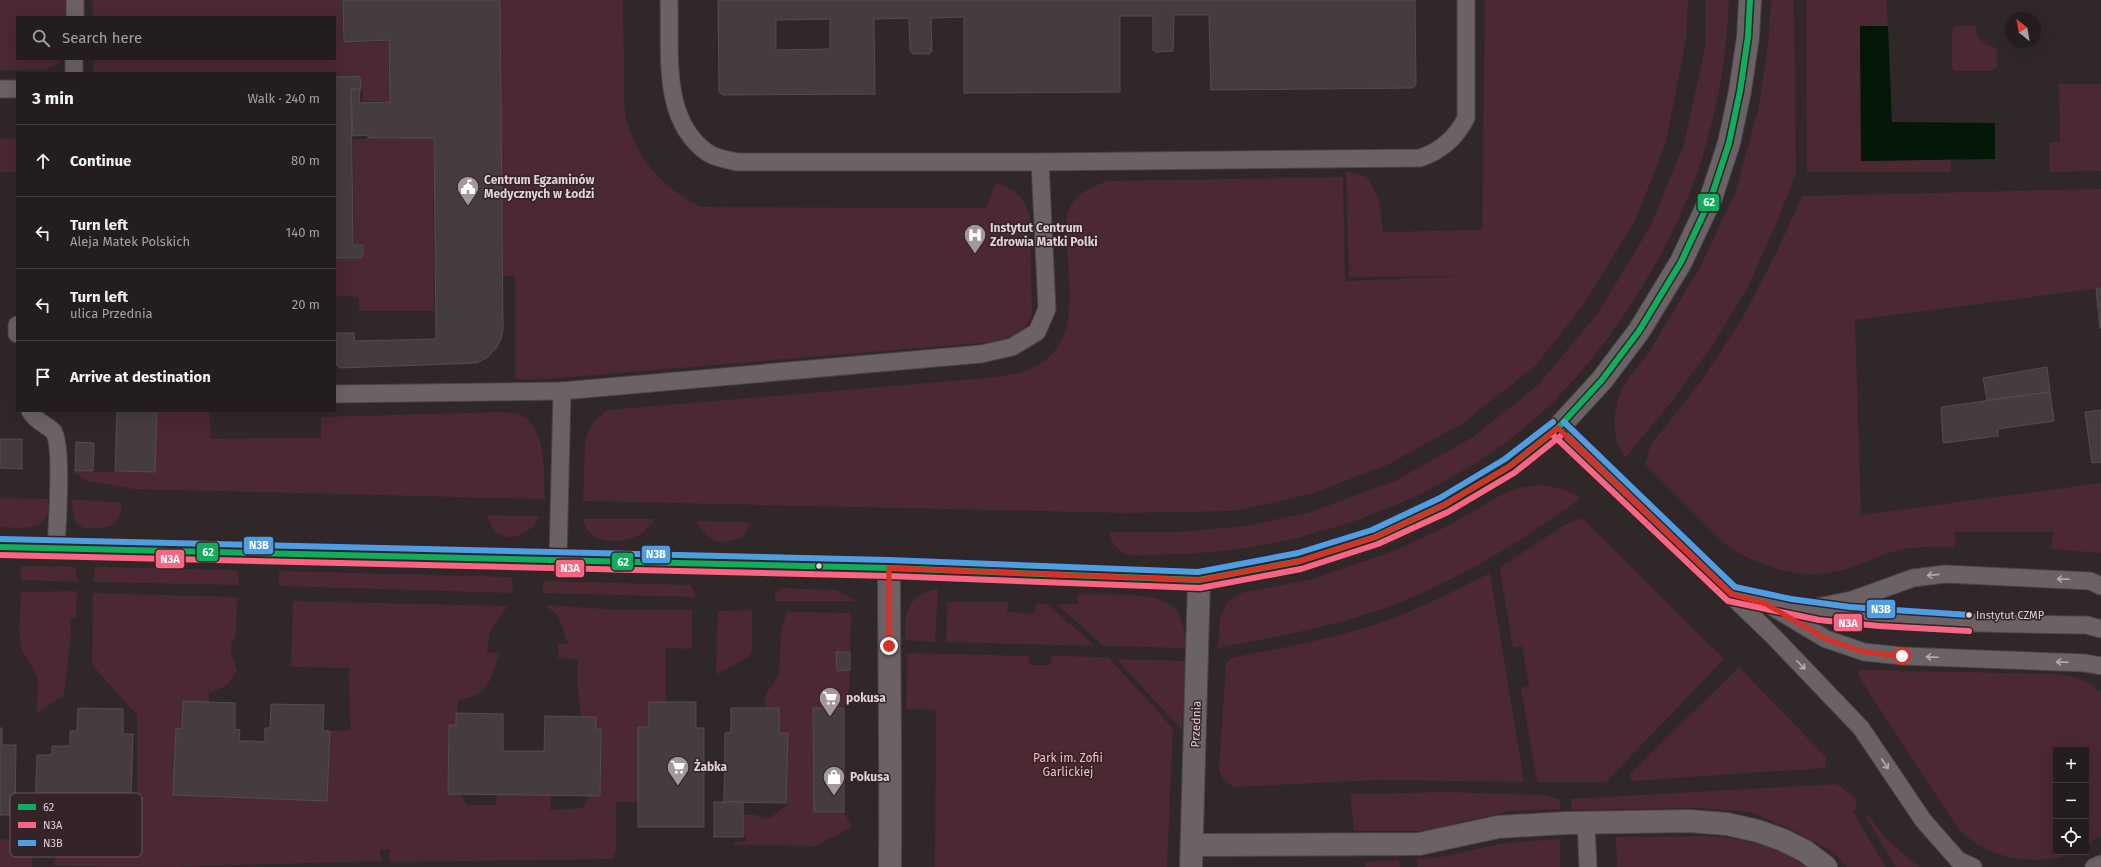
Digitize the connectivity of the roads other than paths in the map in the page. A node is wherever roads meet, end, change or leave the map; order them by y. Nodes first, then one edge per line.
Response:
1 (75, 0) edge
2 (669, 0) edge
3 (1466, 0) edge
4 (1750, 0) edge
5 (75, 16) edge
6 (74, 60) edge
7 (74, 72) edge
8 (0, 89) edge
9 (16, 89) edge
10 (1040, 162) junction
11 (562, 391) junction
12 (336, 394) edge
13 (31, 412) edge
14 (1558, 428) junction
15 (0, 547) edge
16 (56, 548) junction
17 (558, 561) junction
18 (889, 568) junction
19 (1200, 580) junction
20 (2101, 586) edge
21 (1731, 594) junction
22 (1766, 604) junction
23 (1803, 609) junction
24 (2101, 629) edge
25 (2101, 666) edge
26 (1586, 823) junction
27 (1192, 845) junction
28 (2101, 864) edge
29 (890, 867) edge
30 (1191, 867) edge
31 (1588, 867) edge
32 (1826, 867) edge
33 (1973, 867) edge
34 (2094, 867) edge

1 - 5 lane
2 - 10 lane
3 - 10 lane
4 - 14 street
6 - 7 lane
8 - 9 lane
10 - 11 lane
11 - 12 lane
11 - 17 lane
13 - 16 lane
14 - 19 street
14 - 21 lane
15 - 16 street
16 - 17 street
17 - 18 street
18 - 19 street
18 - 29 street
19 - 27 street, Przednia
20 -> 23 lane
21 - 22 lane
21 -> 33 lane
22 - 23 lane
25 -> 22 lane
23 - 24 lane
26 - 27 street
26 - 31 lane
26 - 32 street
27 - 30 street, Przednia
28 - 34 lane

